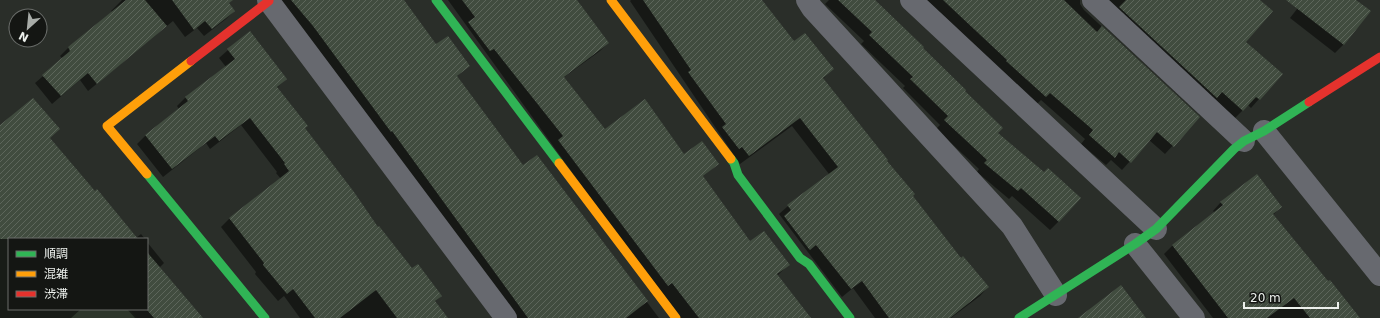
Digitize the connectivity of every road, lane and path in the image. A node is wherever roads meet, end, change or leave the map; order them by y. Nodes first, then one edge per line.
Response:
1 (436, 0) edge
2 (611, 0) edge
3 (807, 0) edge
4 (911, 0) edge
5 (1093, 0) edge
6 (269, 1) edge
7 (1380, 57) edge
8 (1264, 131) junction
9 (1244, 141) junction
10 (1156, 229) junction
11 (1136, 244) junction
12 (1380, 276) edge
13 (1056, 295) junction
14 (265, 318) edge
15 (506, 318) edge
16 (676, 318) edge
17 (850, 318) edge
18 (1019, 318) edge
19 (1194, 318) edge

1 - 16 street
2 - 17 street
3 - 13 street
4 - 10 street
5 - 9 street
6 - 14 street
6 - 15 street
7 - 8 street
8 - 9 street
8 - 12 street
9 - 10 street
10 - 11 street
11 - 13 street
11 - 19 street
13 - 18 street

